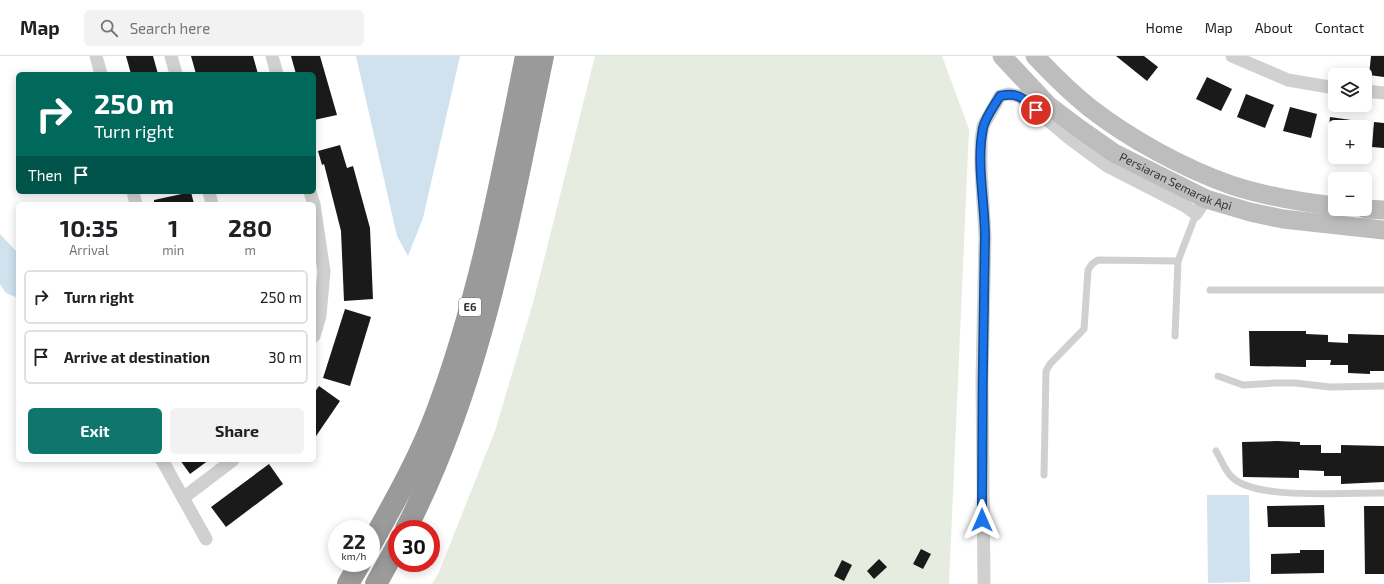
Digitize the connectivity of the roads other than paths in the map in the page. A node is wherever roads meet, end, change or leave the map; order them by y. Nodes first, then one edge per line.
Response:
1 (96, 56) edge
2 (171, 56) edge
3 (272, 56) edge
4 (526, 56) edge
5 (543, 56) edge
6 (1002, 56) edge
7 (1035, 56) edge
8 (1241, 58) edge
9 (100, 72) edge
10 (175, 72) edge
11 (276, 72) edge
12 (1328, 87) edge
13 (1372, 92) edge
14 (1384, 93) edge
15 (1328, 205) edge
16 (1201, 207) junction
17 (1372, 209) edge
18 (1384, 210) edge
19 (316, 217) edge
20 (1384, 230) edge
21 (1178, 261) junction
22 (1210, 290) dead end
23 (1384, 290) edge
24 (316, 329) edge
25 (1176, 336) dead end
26 (1218, 376) dead end
27 (1384, 386) edge
28 (1216, 451) dead end
29 (163, 462) edge
30 (230, 462) edge
31 (1044, 475) dead end
32 (1384, 493) edge
33 (183, 498) junction
34 (410, 520) edge
35 (380, 528) edge
36 (206, 539) dead end
37 (388, 562) edge
38 (355, 572) edge
39 (348, 584) edge
40 (376, 584) edge
41 (984, 584) edge

1 - 9 street
2 - 10 street
3 - 11 street
4 - 35 highway, E6
5 - 34 highway, E6
6 - 16 main road, Persiaran Semarak Api
7 - 15 main road, Persiaran Semarak Api
8 - 12 street
13 - 14 street
16 - 20 main road, Persiaran Semarak Api
16 - 21 lane
16 - 41 street
17 - 18 main road
19 - 24 street
21 - 25 lane
21 - 31 lane
22 - 23 lane
26 - 27 lane
28 - 32 lane
29 - 33 street
30 - 33 street
33 - 36 street
37 - 40 highway
38 - 39 highway

